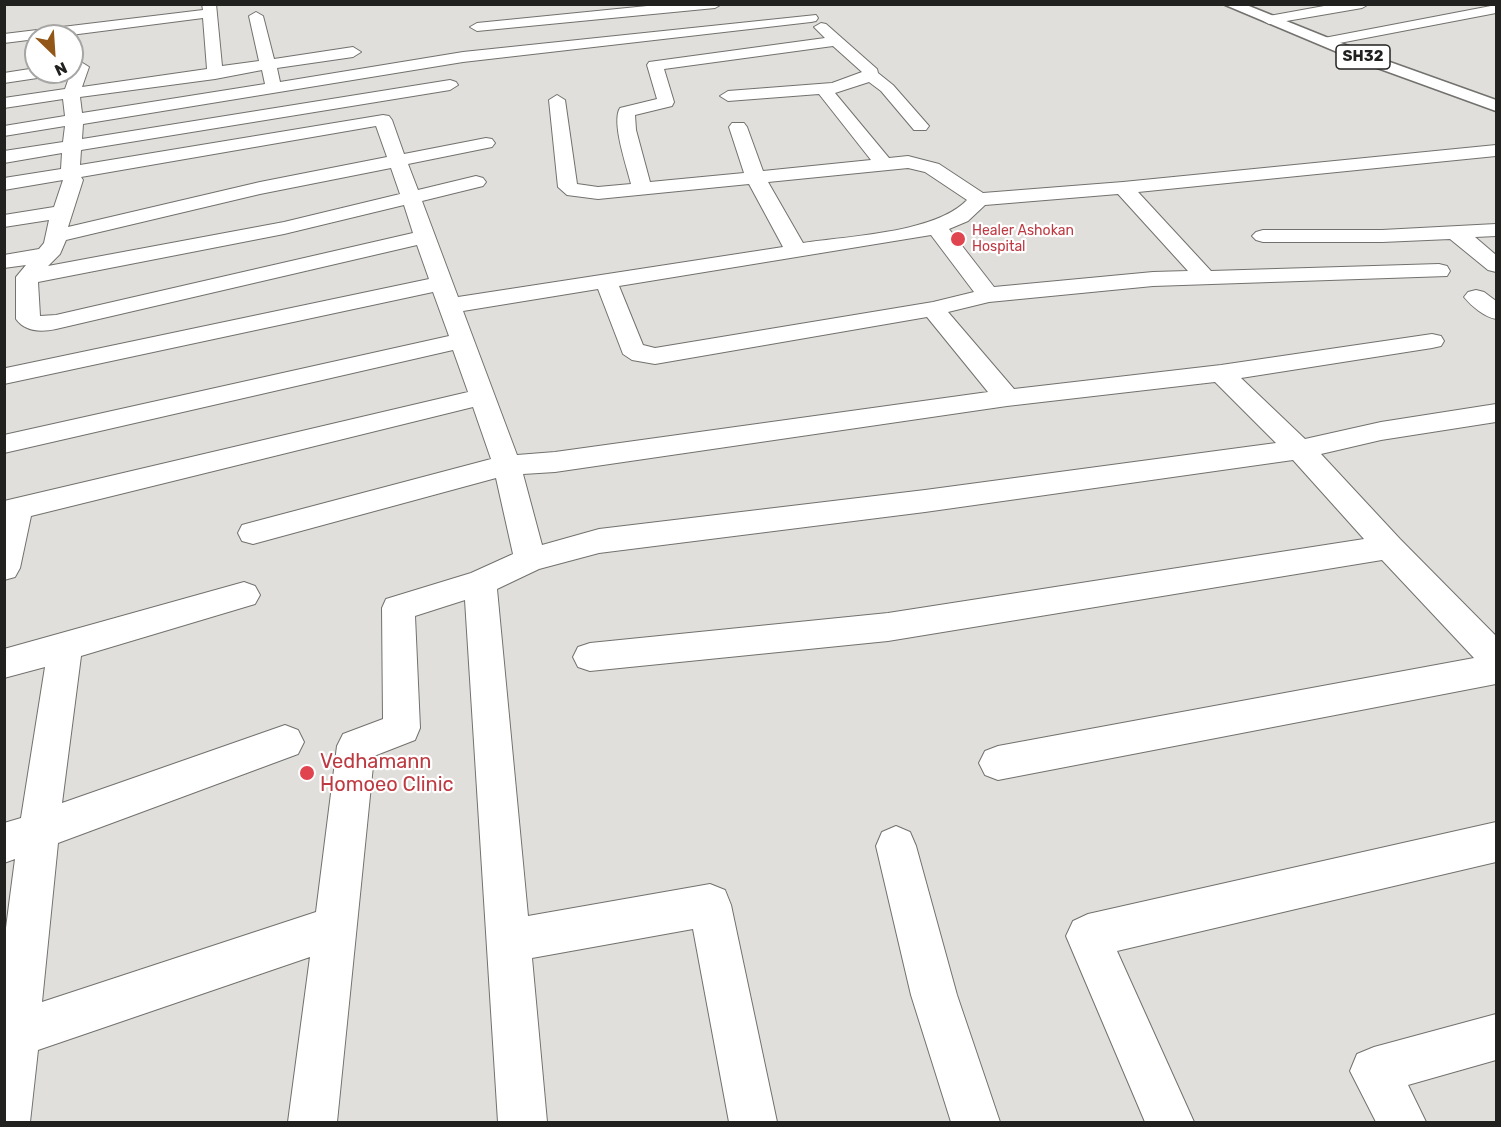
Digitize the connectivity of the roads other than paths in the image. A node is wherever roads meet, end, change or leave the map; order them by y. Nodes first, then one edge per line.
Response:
1 (559, 4) edge
2 (715, 4) edge
3 (796, 4) edge
4 (1230, 4) edge
5 (1362, 4) edge
6 (209, 9) edge
7 (1497, 9) edge
8 (256, 16) dead end
9 (812, 18) junction
10 (565, 19) junction
11 (1269, 20) junction
12 (477, 27) dead end
13 (4, 39) edge
14 (837, 41) junction
15 (1324, 42) junction
16 (353, 52) dead end
17 (267, 65) junction
18 (215, 74) junction
19 (24, 75) edge
20 (870, 75) junction
21 (4, 78) edge
22 (75, 84) edge
23 (450, 85) dead end
24 (274, 88) junction
25 (830, 88) junction
26 (71, 94) junction
27 (728, 96) dead end
28 (373, 97) junction
29 (557, 100) dead end
30 (4, 103) edge
31 (1497, 106) edge
32 (383, 120) junction
33 (74, 121) junction
34 (920, 126) dead end
35 (738, 127) dead end
36 (4, 131) edge
37 (486, 143) dead end
38 (71, 147) junction
39 (1497, 150) edge
40 (4, 157) edge
41 (398, 161) junction
42 (882, 163) junction
43 (69, 172) junction
44 (755, 176) junction
45 (476, 182) dead end
46 (4, 184) edge
47 (642, 188) junction
48 (1123, 188) junction
49 (410, 197) junction
50 (979, 199) junction
51 (62, 212) junction
52 (4, 221) edge
53 (936, 227) junction
54 (1497, 230) edge
55 (1455, 232) junction
56 (1263, 236) dead end
57 (424, 237) junction
58 (52, 245) junction
59 (795, 249) junction
60 (4, 262) edge
61 (1497, 265) edge
62 (1439, 271) dead end
63 (27, 277) junction
64 (1205, 277) junction
65 (606, 280) junction
66 (444, 295) junction
67 (988, 295) junction
68 (1476, 297) dead end
69 (16, 305) edge
70 (933, 309) junction
71 (1497, 312) edge
72 (461, 341) junction
73 (1432, 341) dead end
74 (1221, 373) junction
75 (6, 376) dead end
76 (481, 397) junction
77 (1007, 398) junction
78 (1497, 412) edge
79 (4, 444) edge
80 (1297, 450) junction
81 (507, 465) junction
82 (11, 510) edge
83 (253, 533) dead end
84 (1389, 547) junction
85 (530, 560) junction
86 (4, 568) edge
87 (480, 583) junction
88 (244, 595) dead end
89 (66, 646) junction
90 (590, 657) dead end
91 (1497, 658) edge
92 (4, 664) edge
93 (1497, 669) edge
94 (285, 742) dead end
95 (998, 763) dead end
96 (22, 837) edge
97 (1497, 842) edge
98 (896, 846) dead end
99 (336, 927) junction
100 (509, 941) junction
101 (10, 1036) edge
102 (1497, 1037) edge
103 (6, 1122) edge
104 (313, 1122) edge
105 (522, 1122) edge
106 (753, 1122) edge
107 (976, 1122) edge
108 (1169, 1122) edge
109 (1402, 1122) edge

1 - 10 street
2 - 10 street
3 - 9 street
4 - 11 main road, SH32
5 - 11 street
6 - 13 street
6 - 18 street
7 - 15 street
8 - 17 street
9 - 14 street
9 - 24 street
10 - 12 street
11 - 15 main road, SH32
14 - 20 street
14 - 47 street
15 - 31 main road, SH32
16 - 17 street
17 - 18 street
17 - 24 street
18 - 26 street
19 - 21 street
20 - 25 street
20 - 34 street
22 - 26 street
23 - 28 street
24 - 33 street
25 - 27 street
25 - 42 street
26 - 30 street
26 - 33 street
28 - 32 street
28 - 38 street
29 - 47 street
32 - 41 street
32 - 43 street
33 - 36 street
33 - 38 street
35 - 44 street
37 - 41 street
38 - 40 street
38 - 43 street
39 - 48 street
41 - 49 street
41 - 58 street
42 - 44 street
42 - 50 street
43 - 46 street
43 - 51 street
44 - 47 street
44 - 59 street
45 - 49 street
48 - 50 street
48 - 64 street
49 - 57 street
49 - 63 street
50 - 53 street
51 - 52 street
51 - 58 street
53 - 59 street
53 - 67 street
54 - 55 street
55 - 56 street
55 - 61 street
57 - 66 street
57 - 69 street
58 - 60 street
58 - 63 street
59 - 65 street
62 - 64 street
63 - 69 street
64 - 67 street
65 - 66 street
65 - 70 street
66 - 72 street
66 - 75 street
67 - 70 street
68 - 71 street
70 - 77 street
72 - 76 street
72 - 79 street
73 - 74 street
74 - 77 street
74 - 80 street
76 - 81 street
76 - 82 street
77 - 81 street
78 - 80 street
80 - 84 street
80 - 85 street
81 - 83 street
81 - 85 street
82 - 86 street
84 - 90 street
84 - 91 street
85 - 87 street
87 - 99 street
87 - 100 street
88 - 89 street
89 - 92 street
89 - 96 street
93 - 95 street
94 - 96 street
96 - 101 street
97 - 108 street
98 - 107 street
99 - 101 street
99 - 104 street
100 - 105 street
100 - 106 street
101 - 103 street
102 - 109 street

